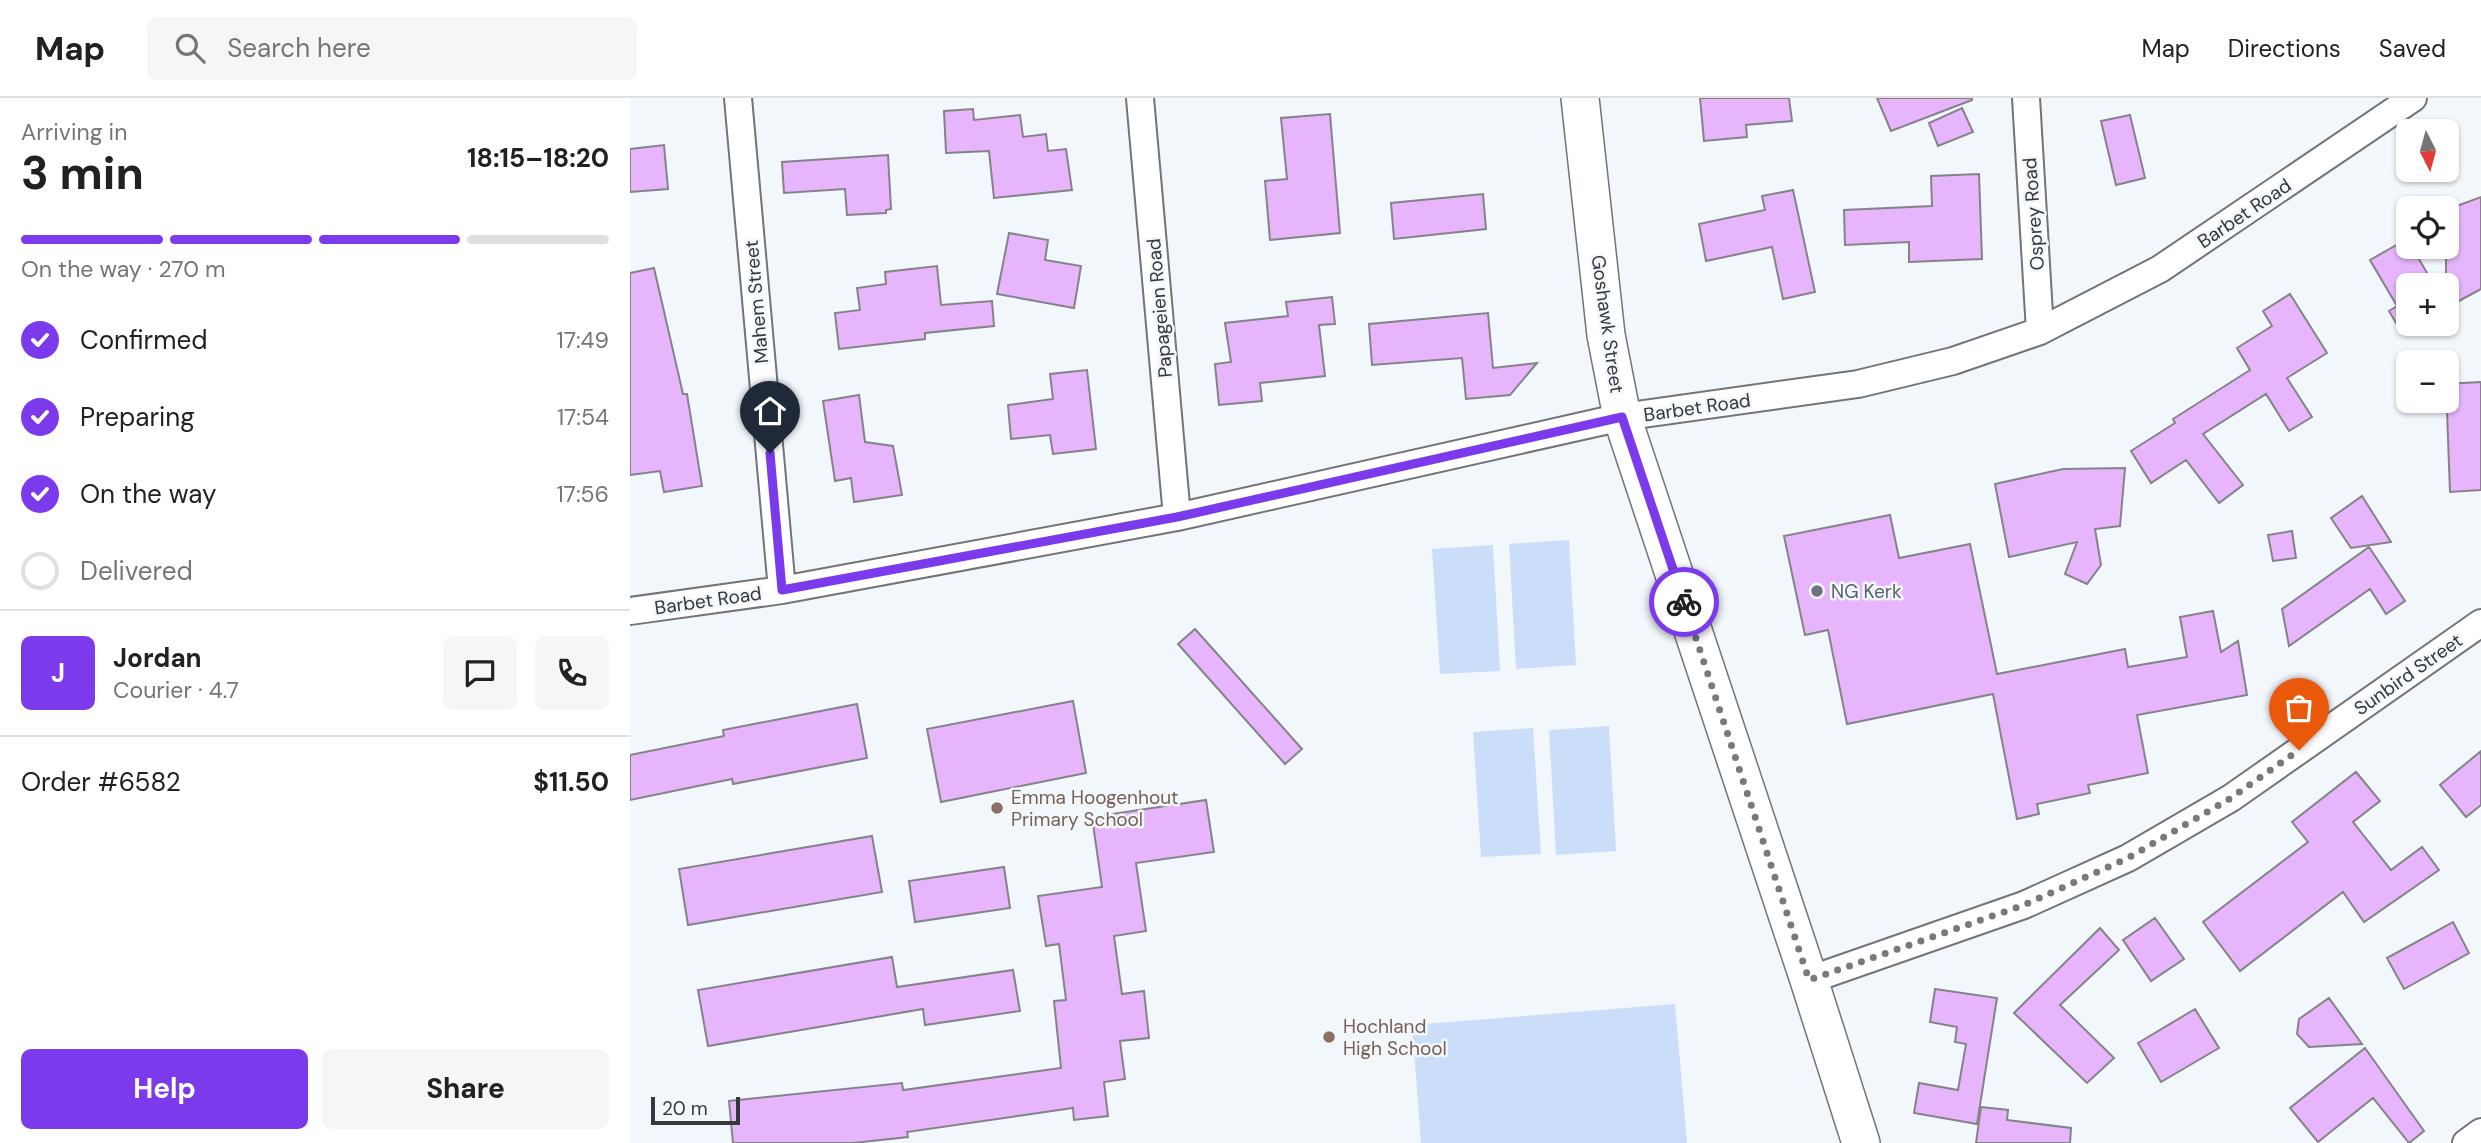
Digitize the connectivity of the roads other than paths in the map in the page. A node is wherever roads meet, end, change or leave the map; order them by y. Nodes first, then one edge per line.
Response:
1 (738, 98) edge
2 (1140, 98) edge
3 (1580, 98) edge
4 (2026, 98) edge
5 (2413, 98) edge
6 (2040, 331) junction
7 (1622, 417) junction
8 (1177, 517) junction
9 (782, 590) junction
10 (630, 611) edge
11 (2481, 623) edge
12 (1809, 980) junction
13 (2481, 1132) edge
14 (1861, 1143) edge
15 (2466, 1143) edge

1 - 9 street, Mahem Street
2 - 8 street, Papageien Road
3 - 7 street, Goshawk Street
4 - 6 street, Osprey Road
5 - 6 street, Barbet Road
6 - 7 street, Barbet Road
7 - 8 street, Barbet Road
7 - 12 street, Goshawk Street
8 - 9 street, Barbet Road
9 - 10 street, Barbet Road
11 - 12 street, Sunbird Street
12 - 14 street, Goshawk Street
13 - 15 street

